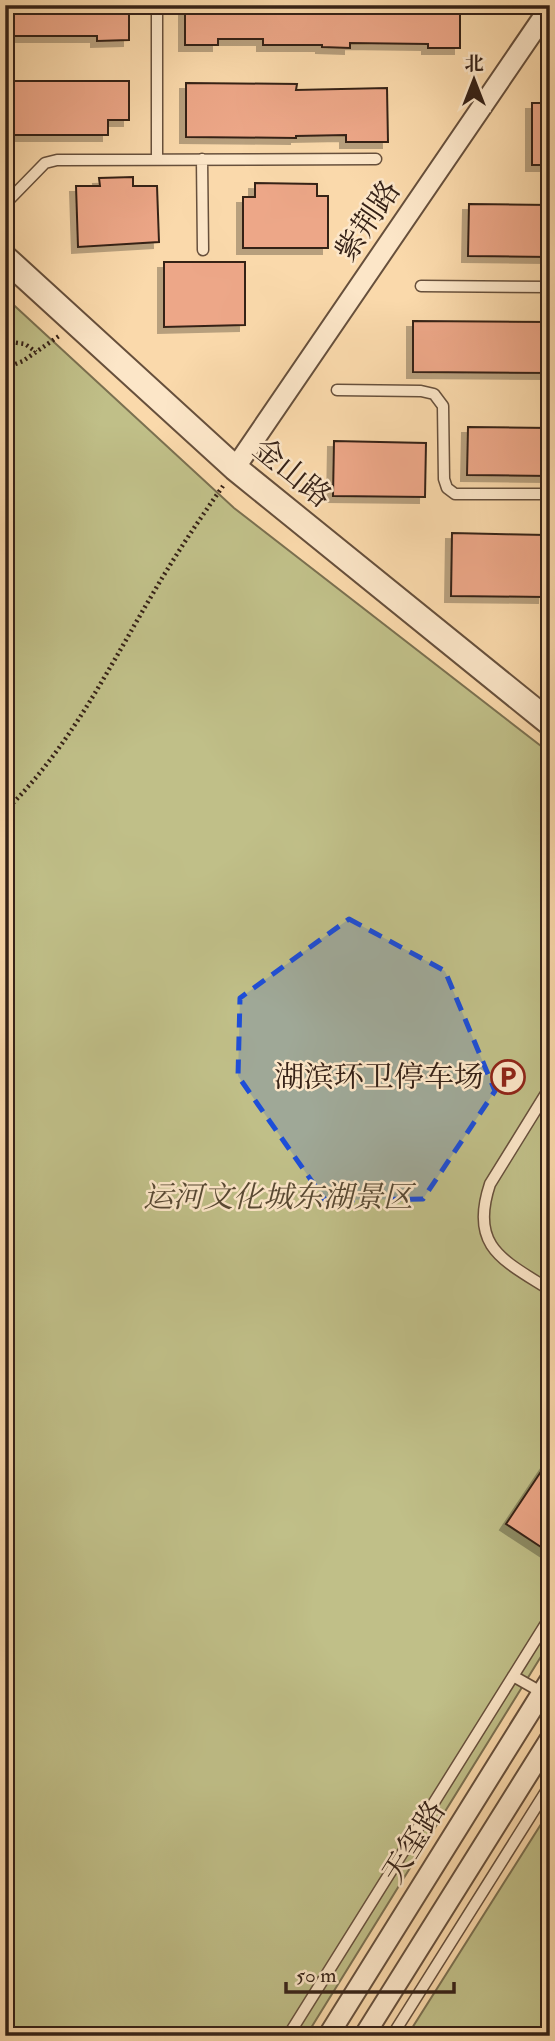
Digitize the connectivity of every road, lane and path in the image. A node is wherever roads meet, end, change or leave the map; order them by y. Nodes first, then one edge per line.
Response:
1 (157, 5) edge
2 (550, 7) edge
3 (156, 159) junction
4 (202, 159) junction
5 (376, 159) dead end
6 (5, 204) edge
7 (203, 250) dead end
8 (5, 258) edge
9 (421, 286) dead end
10 (550, 288) edge
11 (77, 324) junction
12 (5, 341) edge
13 (36, 352) junction
14 (5, 368) edge
15 (337, 390) dead end
16 (235, 468) junction
17 (550, 494) edge
18 (550, 723) edge
19 (5, 811) edge
20 (550, 1087) edge
21 (550, 1290) edge
22 (550, 1617) edge
23 (513, 1676) junction
24 (547, 1690) edge
25 (550, 1739) edge
26 (550, 1785) edge
27 (288, 2036) edge
28 (328, 2036) edge
29 (364, 2036) edge
30 (393, 2036) edge

1 - 3 lane
2 - 16 street, 紫荆路
3 - 4 lane
3 - 6 lane
4 - 5 lane
4 - 7 lane
8 - 11 street, 金山路
9 - 10 lane
11 - 13 path
11 - 16 street, 金山路
12 - 13 path
13 - 14 path
15 - 17 lane
16 - 18 street, 金山路
16 - 19 path
20 - 21 lane
22 - 23 lane
23 - 24 lane
23 - 27 lane
24 - 28 street, 天玺路
25 - 29 street, 天玺路
26 - 30 lane

